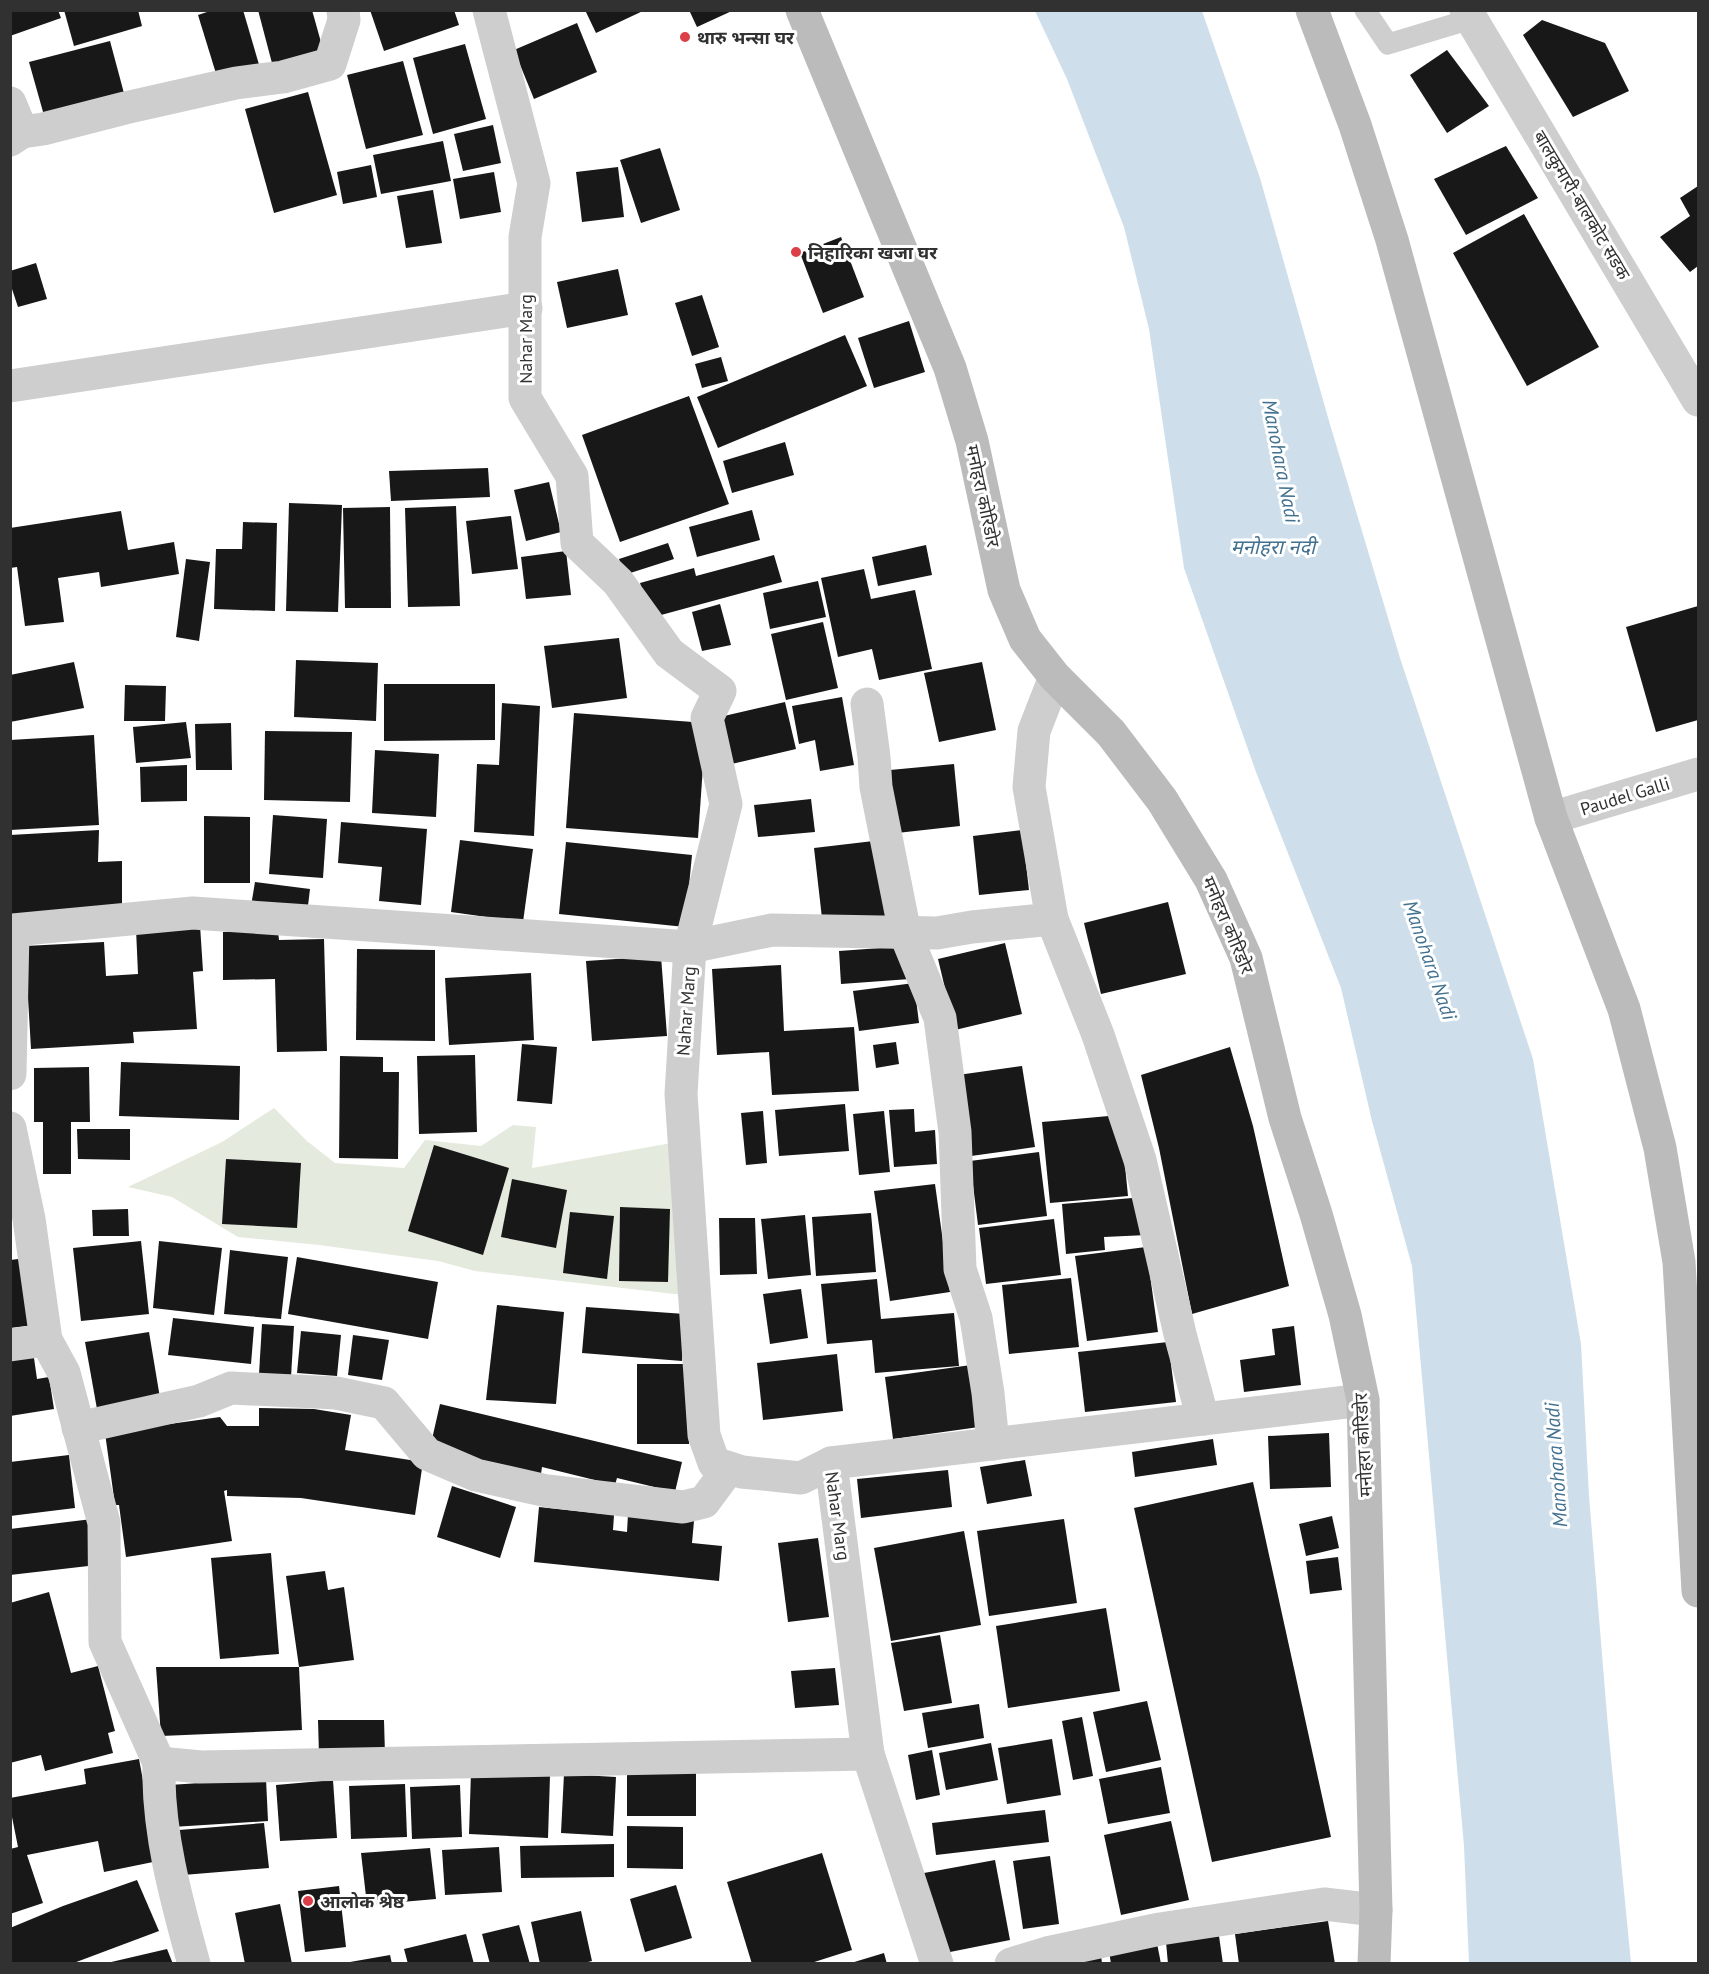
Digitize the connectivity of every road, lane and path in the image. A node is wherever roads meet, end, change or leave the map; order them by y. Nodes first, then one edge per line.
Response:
1 (343, 10) edge
2 (489, 10) edge
3 (802, 10) edge
4 (1312, 10) edge
5 (1365, 10) edge
6 (1472, 14) edge
7 (14, 125) edge
8 (526, 308) junction
9 (10, 386) edge
10 (1698, 399) edge
11 (1055, 677) junction
12 (867, 704) dead end
13 (1698, 774) edge
14 (1551, 818) junction
15 (1052, 919) junction
16 (12, 930) edge
17 (905, 933) junction
18 (690, 948) junction
19 (10, 1074) edge
20 (10, 1128) edge
21 (21, 1243) edge
22 (46, 1340) junction
23 (10, 1345) edge
24 (1364, 1400) junction
25 (1203, 1419) junction
26 (78, 1428) junction
27 (993, 1444) junction
28 (831, 1463) junction
29 (729, 1468) junction
30 (1698, 1591) edge
31 (868, 1754) junction
32 (159, 1763) junction
33 (1376, 1910) junction
34 (194, 1964) edge
35 (937, 1964) edge
36 (1011, 1964) edge
37 (1374, 1964) edge

1 - 7 street
2 - 8 street, Nahar Marg
3 - 11 main road, मनोहरा कोरिडोर
4 - 14 main road
5 - 6 lane
6 - 10 street, बालकुमारी-बालकोट सडक
8 - 9 street
8 - 18 street, Nahar Marg
11 - 15 street
11 - 24 main road, मनोहरा कोरिडोर
12 - 17 street
13 - 14 street, Paudel Galli
14 - 30 main road
15 - 17 street
15 - 25 street
16 - 18 street
16 - 19 street
17 - 18 street
17 - 27 street
18 - 29 street, Nahar Marg
20 - 21 street
21 - 22 street
22 - 23 street
22 - 26 street
24 - 25 street
24 - 33 main road, मनोहरा कोरिडोर
25 - 27 street
26 - 29 street
26 - 32 street
27 - 28 street
28 - 29 street, Nahar Marg
28 - 31 street, Nahar Marg
31 - 32 street
31 - 35 street, Nahar Marg
32 - 34 street
33 - 36 street
33 - 37 main road, मनोहरा कोरिडोर

